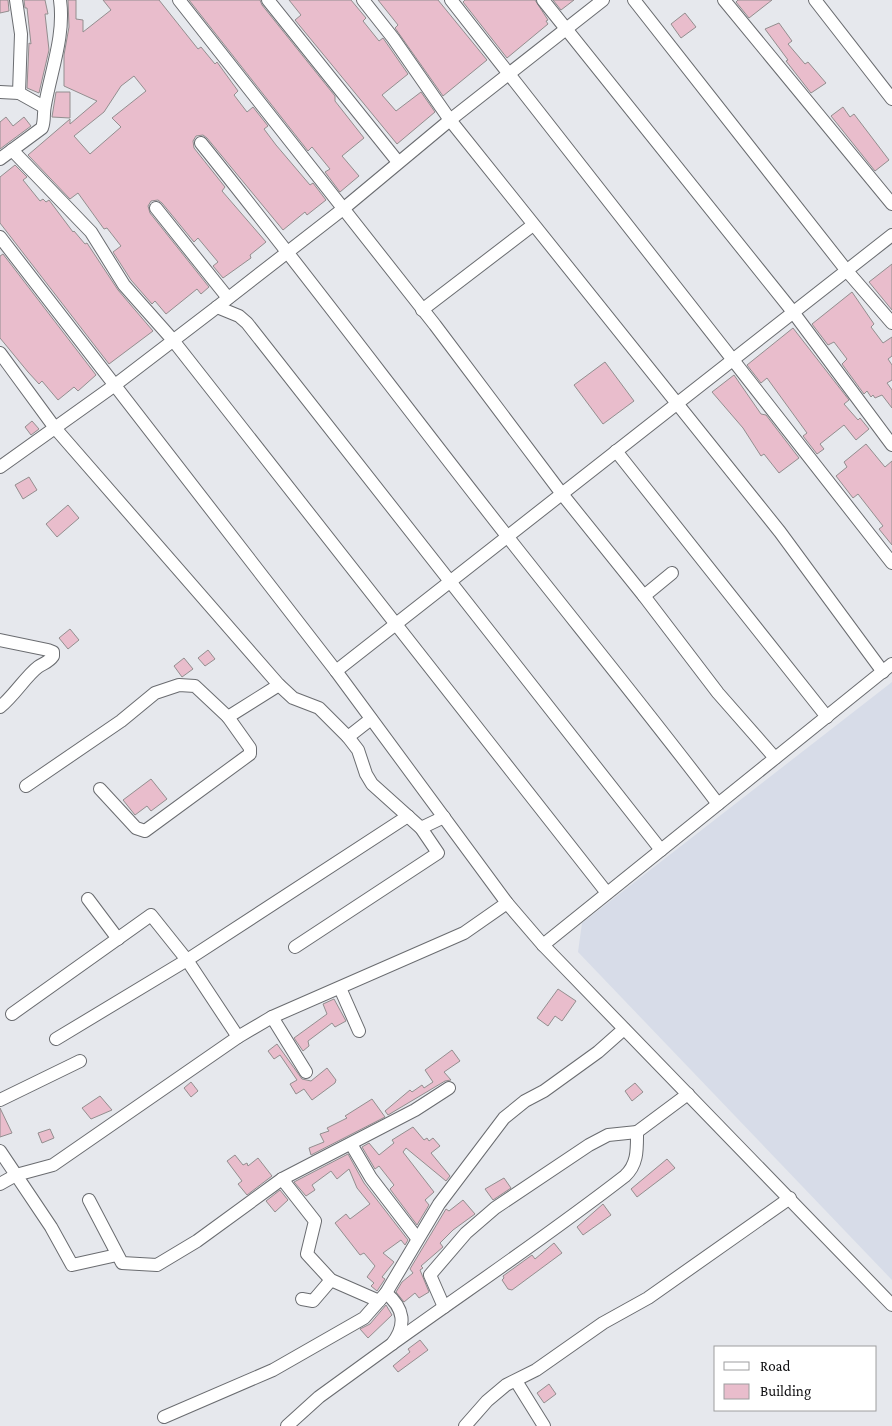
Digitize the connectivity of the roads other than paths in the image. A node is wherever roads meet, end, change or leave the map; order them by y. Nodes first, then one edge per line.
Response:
1 (16, 0) edge
2 (60, 0) edge
3 (179, 0) edge
4 (268, 0) edge
5 (362, 0) edge
6 (451, 0) edge
7 (543, 0) edge
8 (602, 0) edge
9 (634, 0) edge
10 (724, 0) edge
11 (815, 0) edge
12 (565, 28) junction
13 (510, 73) junction
14 (0, 92) edge
15 (19, 92) junction
16 (891, 96) edge
17 (44, 107) junction
18 (450, 120) junction
19 (201, 143) dead end
20 (12, 150) junction
21 (0, 159) edge
22 (398, 162) junction
23 (892, 204) edge
24 (156, 208) dead end
25 (343, 209) junction
26 (533, 224) junction
27 (892, 235) edge
28 (0, 237) edge
29 (288, 251) junction
30 (847, 271) junction
31 (228, 298) junction
32 (217, 306) junction
33 (422, 310) junction
34 (794, 312) junction
35 (892, 323) edge
36 (172, 339) junction
37 (0, 353) edge
38 (733, 360) junction
39 (115, 385) junction
40 (677, 404) junction
41 (55, 428) junction
42 (892, 445) edge
43 (616, 451) junction
44 (0, 467) edge
45 (562, 494) junction
46 (507, 536) junction
47 (892, 563) edge
48 (672, 573) dead end
49 (449, 582) junction
50 (644, 596) junction
51 (395, 625) junction
52 (0, 640) edge
53 (28, 648) junction
54 (39, 666) junction
55 (887, 668) edge
56 (336, 671) junction
57 (279, 685) junction
58 (0, 707) edge
59 (228, 717) junction
60 (826, 717) junction
61 (371, 719) junction
62 (348, 737) junction
63 (775, 758) junction
64 (26, 786) dead end
65 (100, 789) dead end
66 (718, 804) junction
67 (408, 816) junction
68 (444, 817) junction
69 (421, 828) junction
70 (661, 850) junction
71 (607, 893) junction
72 (88, 899) dead end
73 (507, 903) junction
74 (118, 939) junction
75 (543, 945) junction
76 (294, 947) dead end
77 (187, 960) junction
78 (340, 988) junction
79 (12, 1014) dead end
80 (272, 1017) junction
81 (624, 1029) junction
82 (358, 1031) dead end
83 (238, 1037) junction
84 (56, 1039) dead end
85 (80, 1061) dead end
86 (306, 1072) dead end
87 (449, 1088) dead end
88 (688, 1094) junction
89 (0, 1100) edge
90 (637, 1132) junction
91 (351, 1144) junction
92 (0, 1151) edge
93 (16, 1175) junction
94 (282, 1179) junction
95 (0, 1184) edge
96 (790, 1198) junction
97 (89, 1200) dead end
98 (416, 1238) junction
99 (117, 1255) junction
100 (331, 1280) junction
101 (382, 1297) junction
102 (302, 1299) dead end
103 (892, 1305) edge
104 (444, 1307) junction
105 (392, 1344) junction
106 (516, 1381) junction
107 (164, 1417) dead end
108 (287, 1426) edge
109 (465, 1426) edge
110 (544, 1426) edge

1 - 15 street
2 - 17 street
3 - 25 street
4 - 22 street
5 - 18 street
6 - 13 street
7 - 12 street
8 - 12 street
9 - 30 street
10 - 23 street
11 - 16 street
12 - 13 street
12 - 34 street
13 - 18 street
13 - 38 street
14 - 15 street
15 - 17 street
17 - 20 street
18 - 22 street
18 - 26 street
19 - 29 street
20 - 21 street
20 - 36 street
22 - 25 street
24 - 31 street
25 - 29 street
25 - 33 street
26 - 33 street
26 - 40 street
27 - 30 street
28 - 39 street
29 - 31 street
29 - 46 street
30 - 34 street
30 - 35 street
31 - 32 street
32 - 36 street
32 - 49 street
33 - 45 street
34 - 38 street
34 - 42 street
36 - 39 street
36 - 51 street
37 - 41 street
38 - 40 street
38 - 47 street
39 - 41 street
39 - 56 street
40 - 43 street
40 - 55 street
41 - 44 street
41 - 57 street
43 - 45 street
43 - 60 street
45 - 46 street
45 - 50 street
46 - 49 street
46 - 66 street
48 - 50 street
49 - 51 street
49 - 70 street
50 - 63 street
51 - 56 street
51 - 71 street
52 - 53 street
53 - 54 street
53 - 54 street
54 - 58 street
55 - 60 street
56 - 61 street
57 - 59 street
57 - 62 street
59 - 64 street
59 - 65 street
60 - 63 street
61 - 62 street
61 - 68 street
62 - 67 street
63 - 66 street
66 - 70 street
67 - 69 street
67 - 77 street
68 - 69 street
68 - 73 street
69 - 76 street
70 - 71 street
71 - 75 street
72 - 74 street
73 - 75 street
73 - 78 street
74 - 77 street
74 - 79 street
75 - 81 street
77 - 83 street
77 - 84 street
78 - 80 street
78 - 82 street
80 - 83 street
80 - 86 street
81 - 88 street
81 - 98 street
83 - 93 street
85 - 89 street
87 - 91 street
88 - 90 street
88 - 96 street
90 - 104 street
90 - 104 street
91 - 94 street
91 - 98 street
92 - 93 street
93 - 95 street
93 - 99 street
94 - 99 street
94 - 100 street
96 - 103 street
96 - 106 street
97 - 99 street
98 - 101 street
100 - 101 street
100 - 102 street
101 - 105 street
101 - 107 street
104 - 105 street
105 - 108 street
106 - 109 street
106 - 110 street

